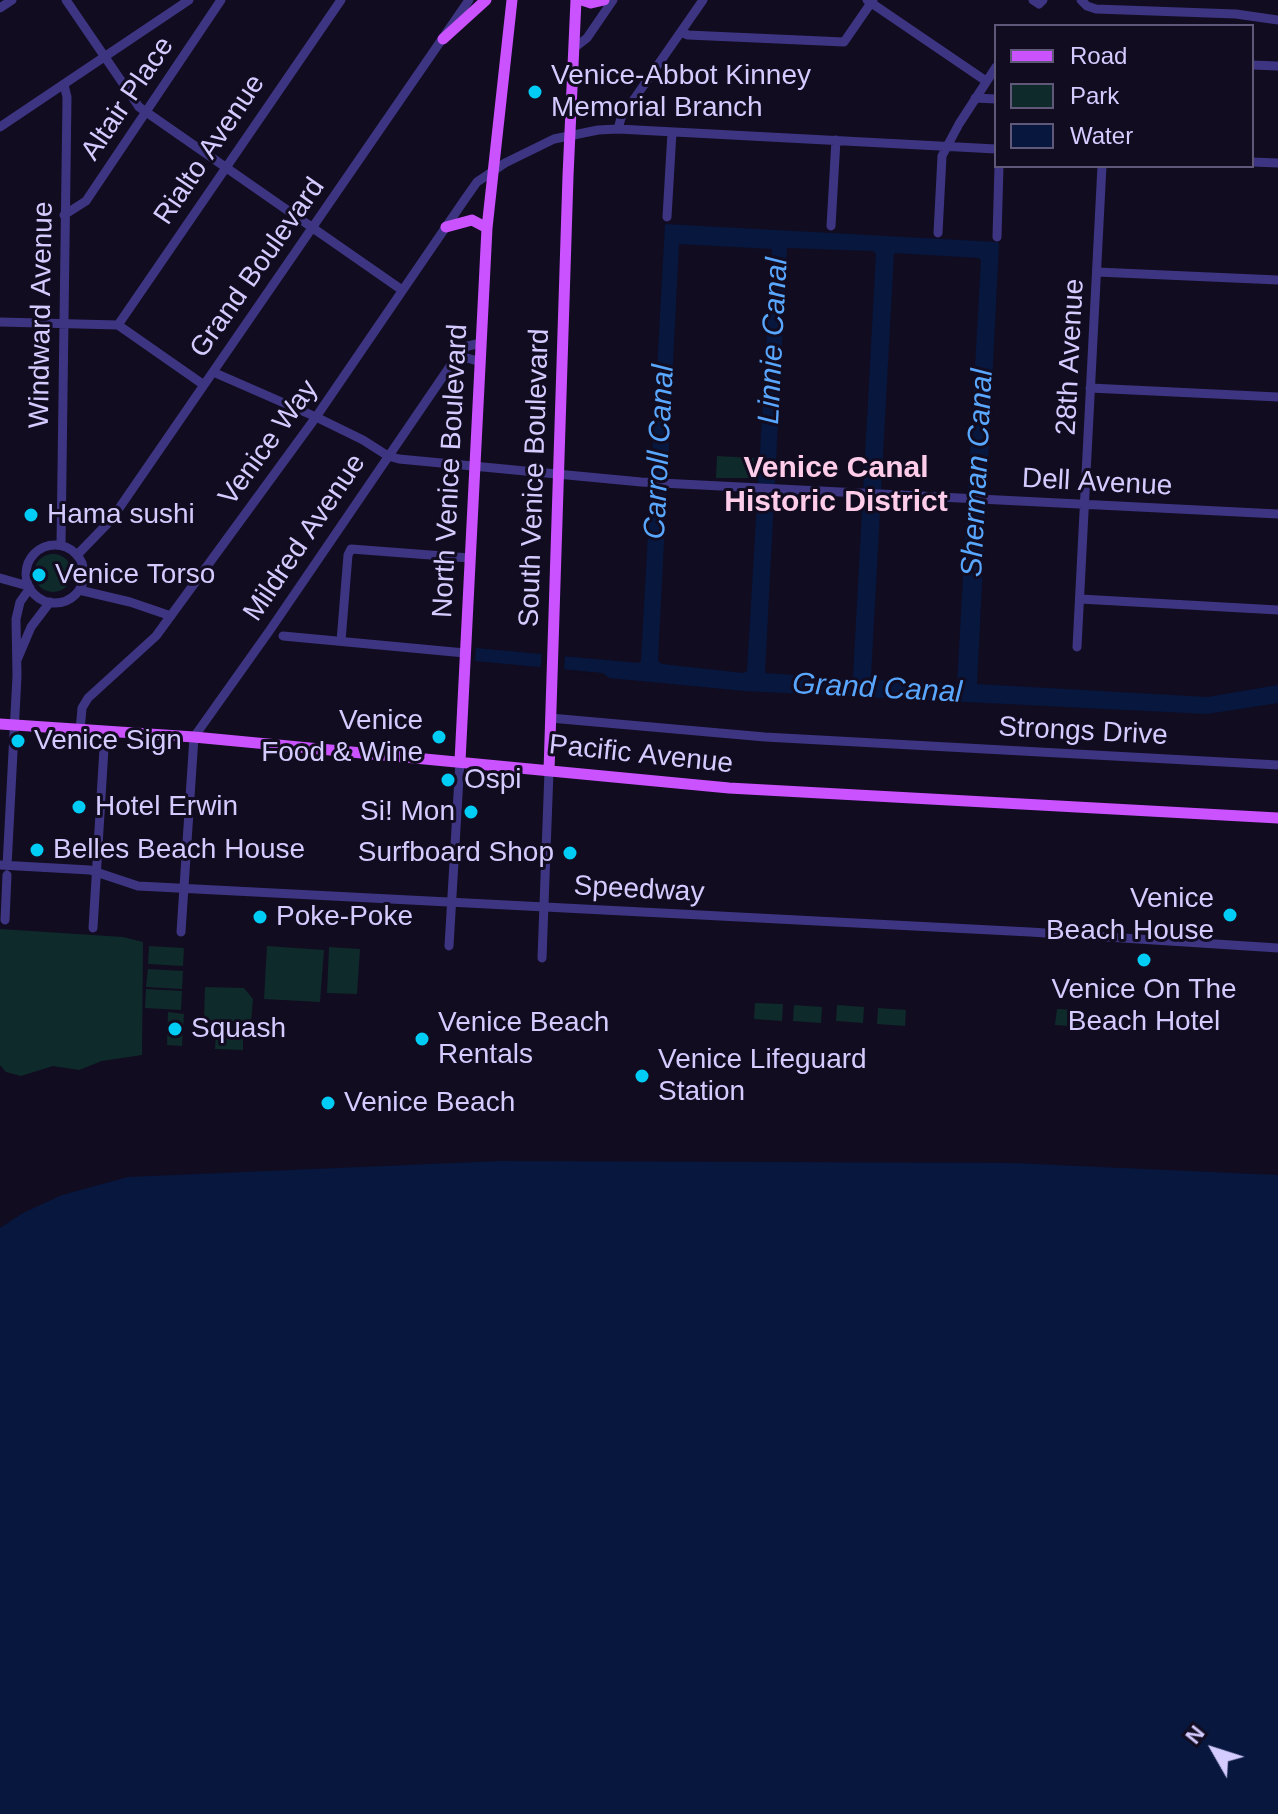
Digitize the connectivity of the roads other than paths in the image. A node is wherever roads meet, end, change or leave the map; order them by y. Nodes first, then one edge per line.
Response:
1 (12, 0) edge
2 (66, 0) edge
3 (189, 0) edge
4 (221, 0) edge
5 (341, 0) edge
6 (469, 0) edge
7 (486, 0) edge
8 (576, 0) edge
9 (582, 0) edge
10 (604, 0) edge
11 (613, 0) edge
12 (703, 0) edge
13 (1081, 0) edge
14 (870, 1) edge
15 (507, 3) edge
16 (0, 8) edge
17 (1278, 20) edge
18 (681, 32) junction
19 (443, 39) junction
20 (574, 48) junction
21 (105, 57) junction
22 (1254, 65) edge
23 (1278, 66) edge
24 (994, 70) edge
25 (986, 81) junction
26 (64, 85) junction
27 (975, 98) junction
28 (994, 99) edge
29 (146, 111) junction
30 (0, 127) edge
31 (618, 129) junction
32 (672, 132) junction
33 (571, 135) junction
34 (836, 140) junction
35 (947, 146) junction
36 (994, 149) edge
37 (1254, 162) edge
38 (1278, 163) edge
39 (226, 166) junction
40 (999, 168) edge
41 (1102, 168) edge
42 (491, 173) junction
43 (64, 215) junction
44 (667, 217) dead end
45 (831, 226) dead end
46 (446, 227) junction
47 (312, 228) junction
48 (487, 228) junction
49 (938, 233) dead end
50 (997, 237) dead end
51 (1097, 272) junction
52 (1278, 280) edge
53 (402, 290) junction
54 (0, 322) edge
55 (62, 323) junction
56 (118, 325) junction
57 (481, 343) junction
58 (481, 362) junction
59 (453, 364) junction
60 (213, 372) junction
61 (204, 385) junction
62 (1090, 388) junction
63 (1278, 397) edge
64 (316, 417) junction
65 (388, 456) junction
66 (475, 467) junction
67 (560, 475) junction
68 (1085, 504) junction
69 (1278, 514) edge
70 (61, 545) junction
71 (77, 555) junction
72 (470, 558) junction
73 (28, 562) junction
74 (4, 578) edge
75 (29, 587) junction
76 (79, 590) junction
77 (1080, 599) junction
78 (50, 602) junction
79 (1278, 610) edge
80 (171, 616) junction
81 (283, 636) dead end
82 (341, 641) junction
83 (1077, 647) dead end
84 (465, 653) junction
85 (17, 660) junction
86 (550, 718) junction
87 (0, 724) edge
88 (14, 726) junction
89 (80, 731) junction
90 (105, 732) junction
91 (194, 737) junction
92 (460, 761) junction
93 (1278, 765) edge
94 (549, 771) junction
95 (1278, 818) edge
96 (5, 869) edge
97 (98, 873) junction
98 (183, 889) junction
99 (453, 902) junction
100 (543, 907) junction
101 (5, 920) dead end
102 (93, 928) dead end
103 (181, 932) dead end
104 (449, 946) dead end
105 (1278, 948) edge
106 (542, 958) dead end

1 - 16 street
2 - 21 street
3 - 21 street
4 - 29 street, Altair Place
5 - 39 street, Rialto Avenue
6 - 19 street, Grand Boulevard
7 - 19 main road
8 - 20 main road, South Venice Boulevard
9 - 10 main road
11 - 20 street
12 - 18 street
13 - 17 street
14 - 18 street
14 - 25 street
15 - 42 main road, North Venice Boulevard
18 - 31 street
19 - 47 street, Grand Boulevard
20 - 33 main road, South Venice Boulevard
21 - 26 street
21 - 29 street
22 - 23 street
24 - 25 street
25 - 27 street
26 - 30 street
26 - 43 street, Windward Avenue
27 - 28 street
27 - 35 street
29 - 39 street
29 - 43 street, Altair Place
31 - 32 street, Venice Way
31 - 33 street, Venice Way
32 - 34 street, Venice Way
32 - 44 street
33 - 42 street, Venice Way
33 - 67 main road, South Venice Boulevard
34 - 35 street, Venice Way
34 - 45 street
35 - 36 street, Venice Way
35 - 49 street
37 - 38 street
39 - 47 street
39 - 56 street, Rialto Avenue
40 - 50 street
41 - 51 street, 28th Avenue
42 - 46 street, Venice Way
42 - 48 main road, North Venice Boulevard
43 - 55 street, Windward Avenue
46 - 48 main road
46 - 53 street, Venice Way
47 - 53 street
47 - 60 street, Grand Boulevard
48 - 57 main road, North Venice Boulevard
51 - 52 street
51 - 62 street, 28th Avenue
53 - 64 street, Venice Way
54 - 55 street
55 - 56 street
55 - 70 street, Windward Avenue
56 - 61 street
57 - 58 main road, North Venice Boulevard
57 - 59 street, Mildred Avenue
58 - 59 street
58 - 66 main road, North Venice Boulevard
59 - 65 street, Mildred Avenue
60 - 61 street, Grand Boulevard
60 - 64 street
61 - 71 street, Grand Boulevard
62 - 63 street
62 - 68 street, 28th Avenue
64 - 65 street
64 - 80 street, Venice Way
65 - 66 street, Dell Avenue
65 - 91 street, Mildred Avenue
66 - 67 street, Dell Avenue
66 - 72 main road, North Venice Boulevard
67 - 68 street, Dell Avenue
67 - 86 main road, South Venice Boulevard
68 - 69 street, Dell Avenue
68 - 77 street, 28th Avenue
70 - 71 street
70 - 73 street
71 - 76 street
72 - 82 street
72 - 84 main road, North Venice Boulevard
73 - 74 street
73 - 75 street
74 - 75 street
75 - 78 street
75 - 85 street
76 - 78 street
76 - 80 street
77 - 79 street
77 - 83 street, 28th Avenue
78 - 85 street
80 - 89 street, Venice Way
81 - 82 street
82 - 84 street
84 - 92 main road, North Venice Boulevard
85 - 88 street
86 - 93 street, Strongs Drive
86 - 94 main road, South Venice Boulevard
87 - 88 main road, Pacific Avenue
88 - 89 main road, Pacific Avenue
88 - 96 street
89 - 90 main road, Pacific Avenue
90 - 91 main road, Pacific Avenue
90 - 97 street
91 - 92 main road, Pacific Avenue
91 - 98 street
92 - 94 main road, Pacific Avenue
92 - 99 street, North Venice Boulevard
94 - 95 main road, Pacific Avenue
94 - 100 street, South Venice Boulevard
96 - 97 street, Speedway
96 - 101 street
97 - 98 street, Speedway
97 - 102 street
98 - 99 street, Speedway
98 - 103 street
99 - 100 street, Speedway
99 - 104 street, North Venice Boulevard
100 - 105 street, Speedway
100 - 106 street, South Venice Boulevard

